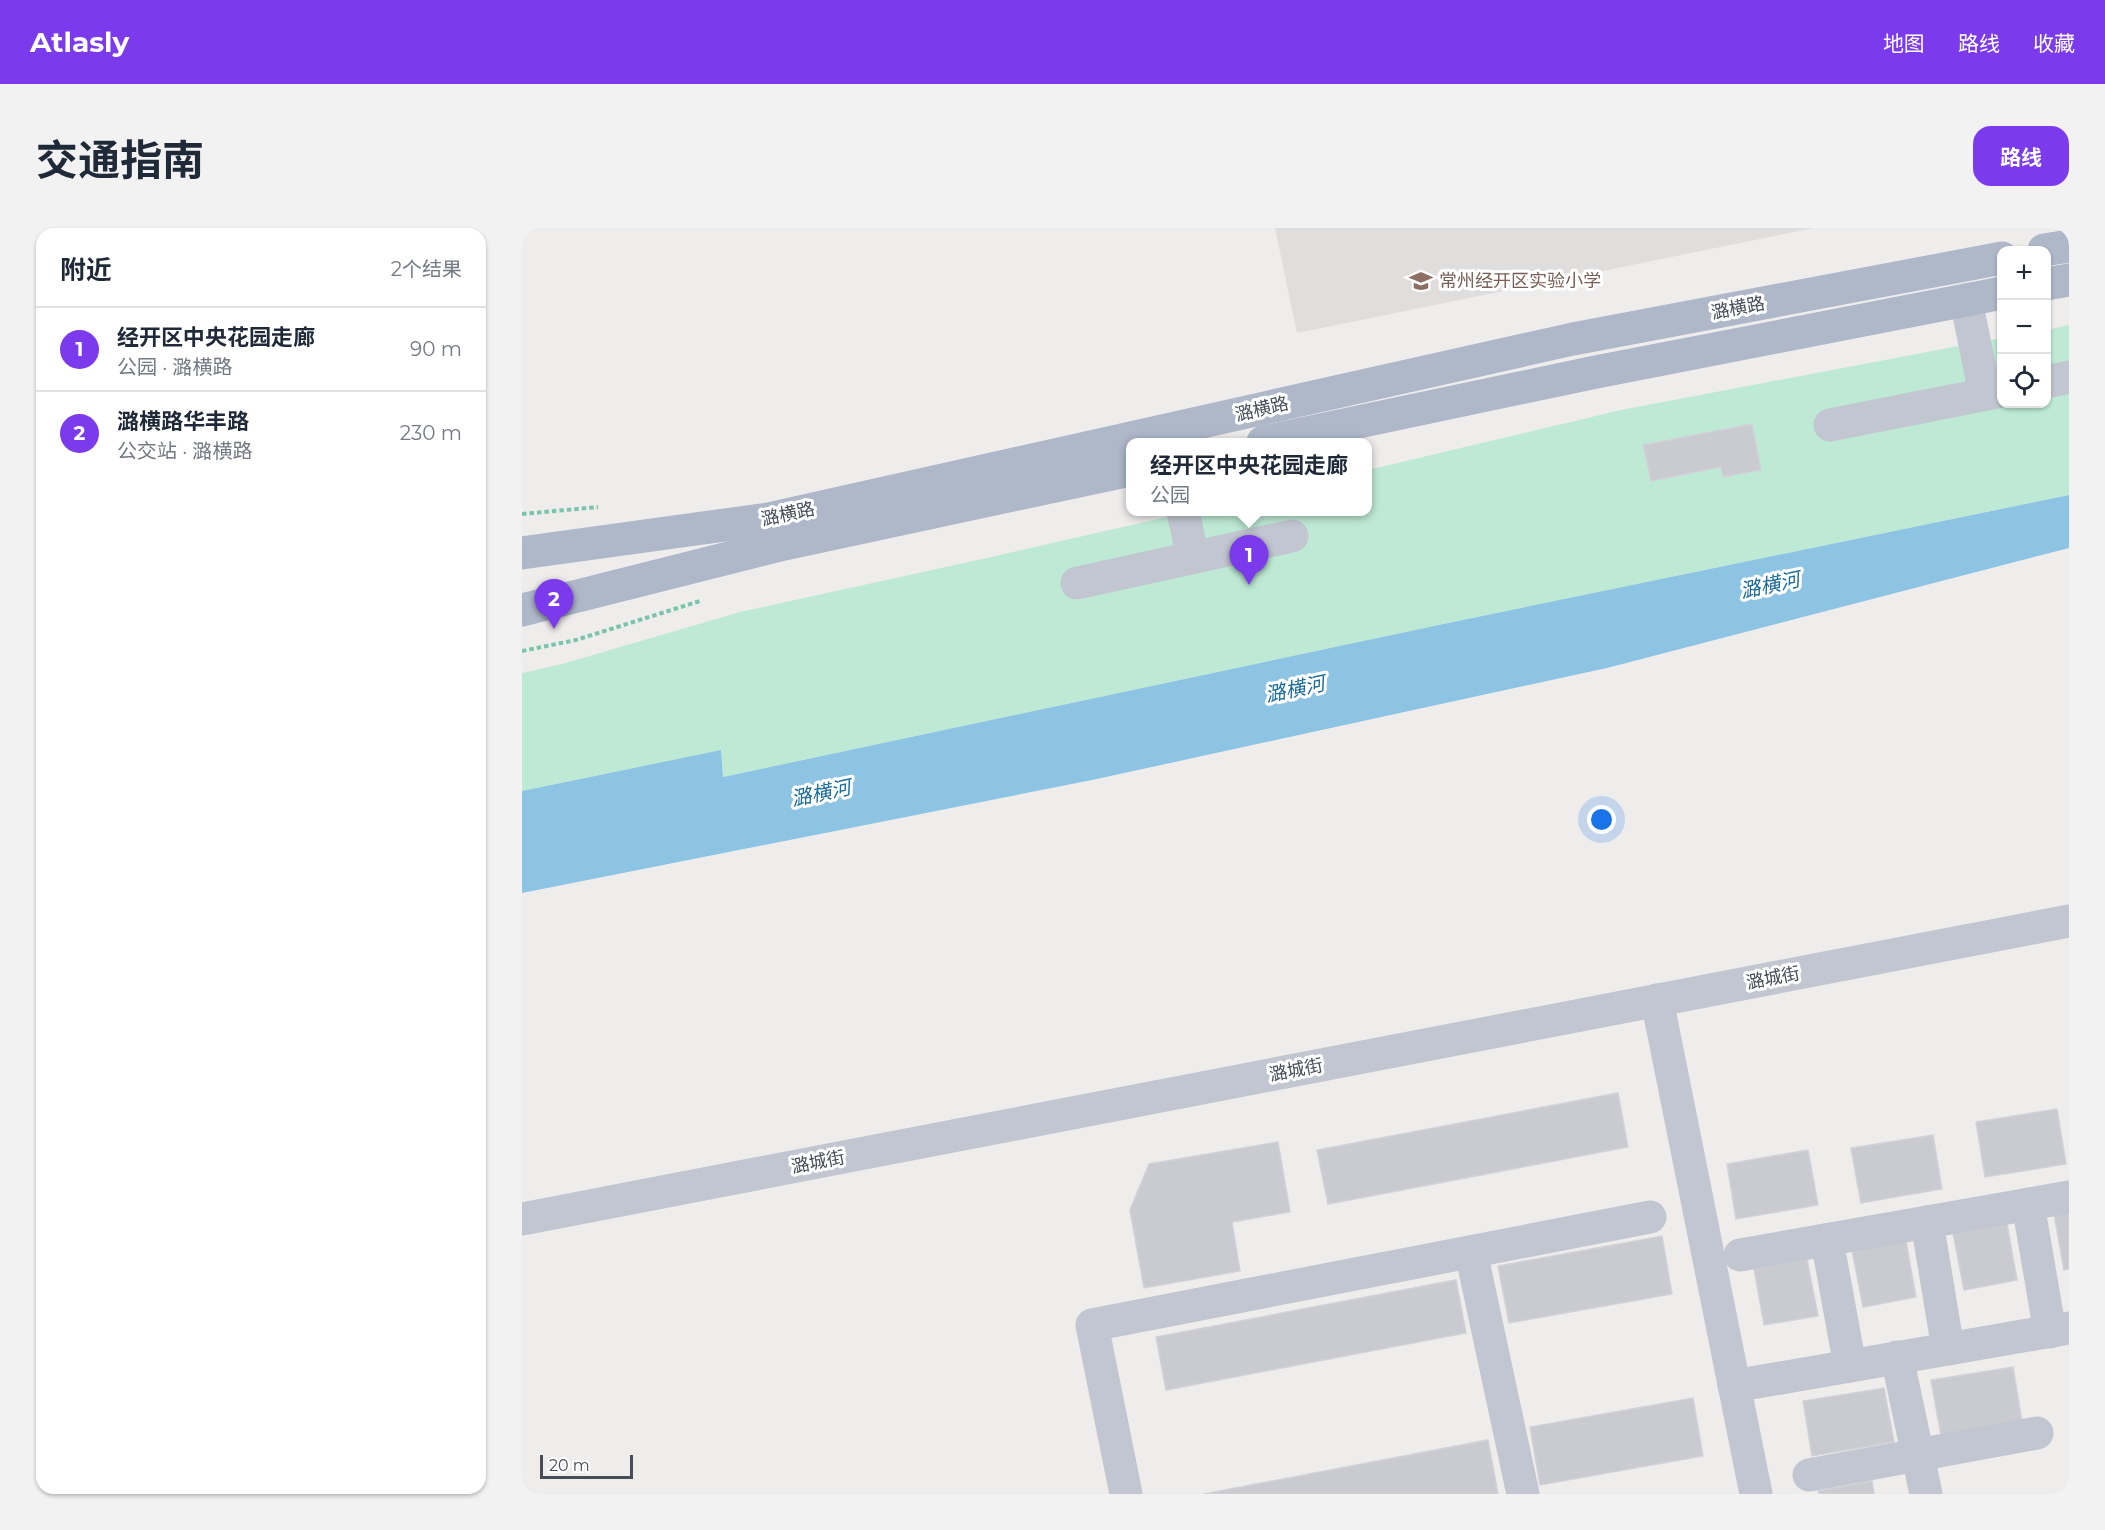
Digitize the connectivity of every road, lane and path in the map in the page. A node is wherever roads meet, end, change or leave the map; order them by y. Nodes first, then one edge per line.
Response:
1 (2069, 246) edge
2 (2051, 249) edge
3 (1997, 259) edge
4 (2069, 280) edge
5 (2051, 283) edge
6 (1997, 294) edge
7 (1966, 300) junction
8 (2069, 377) edge
9 (2051, 381) edge
10 (1993, 392) edge
11 (1830, 425) dead end
12 (1130, 438) edge
13 (1282, 438) edge
14 (1126, 439) edge
15 (1126, 472) edge
16 (1184, 516) edge
17 (1292, 536) dead end
18 (522, 553) edge
19 (1193, 557) junction
20 (1077, 583) dead end
21 (708, 599) dead end
22 (522, 610) edge
23 (522, 651) edge
24 (2069, 921) edge
25 (1657, 1000) junction
26 (2069, 1197) edge
27 (2028, 1204) junction
28 (1650, 1217) dead end
29 (522, 1219) edge
30 (1926, 1222) junction
31 (1827, 1240) junction
32 (1471, 1252) junction
33 (1740, 1255) dead end
34 (2060, 1330) edge
35 (1948, 1348) junction
36 (1897, 1357) junction
37 (1850, 1365) junction
38 (1734, 1386) junction
39 (2037, 1433) dead end
40 (1918, 1455) junction
41 (1809, 1475) dead end
42 (1126, 1494) edge
43 (1523, 1494) edge
44 (1756, 1494) edge
45 (1926, 1494) edge

1 - 2 main road
3 - 12 main road, 潞横路
4 - 5 main road
6 - 7 main road, 潞横路
7 - 10 street
7 - 13 main road, 潞横路
8 - 9 street
10 - 11 street
14 - 18 main road, 潞横路
15 - 22 main road, 潞横路
16 - 19 street
17 - 19 street
19 - 20 street
21 - 23 path
24 - 25 street, 潞城街
25 - 29 street, 潞城街
25 - 38 street
26 - 27 street
27 - 30 street
27 - 34 street
28 - 32 street
30 - 31 street
30 - 35 street
31 - 33 street
31 - 37 street
32 - 42 street
32 - 43 street
34 - 35 street
35 - 36 street
36 - 37 street
36 - 40 street
37 - 38 street
38 - 44 street
39 - 40 street
40 - 41 street
40 - 45 street

